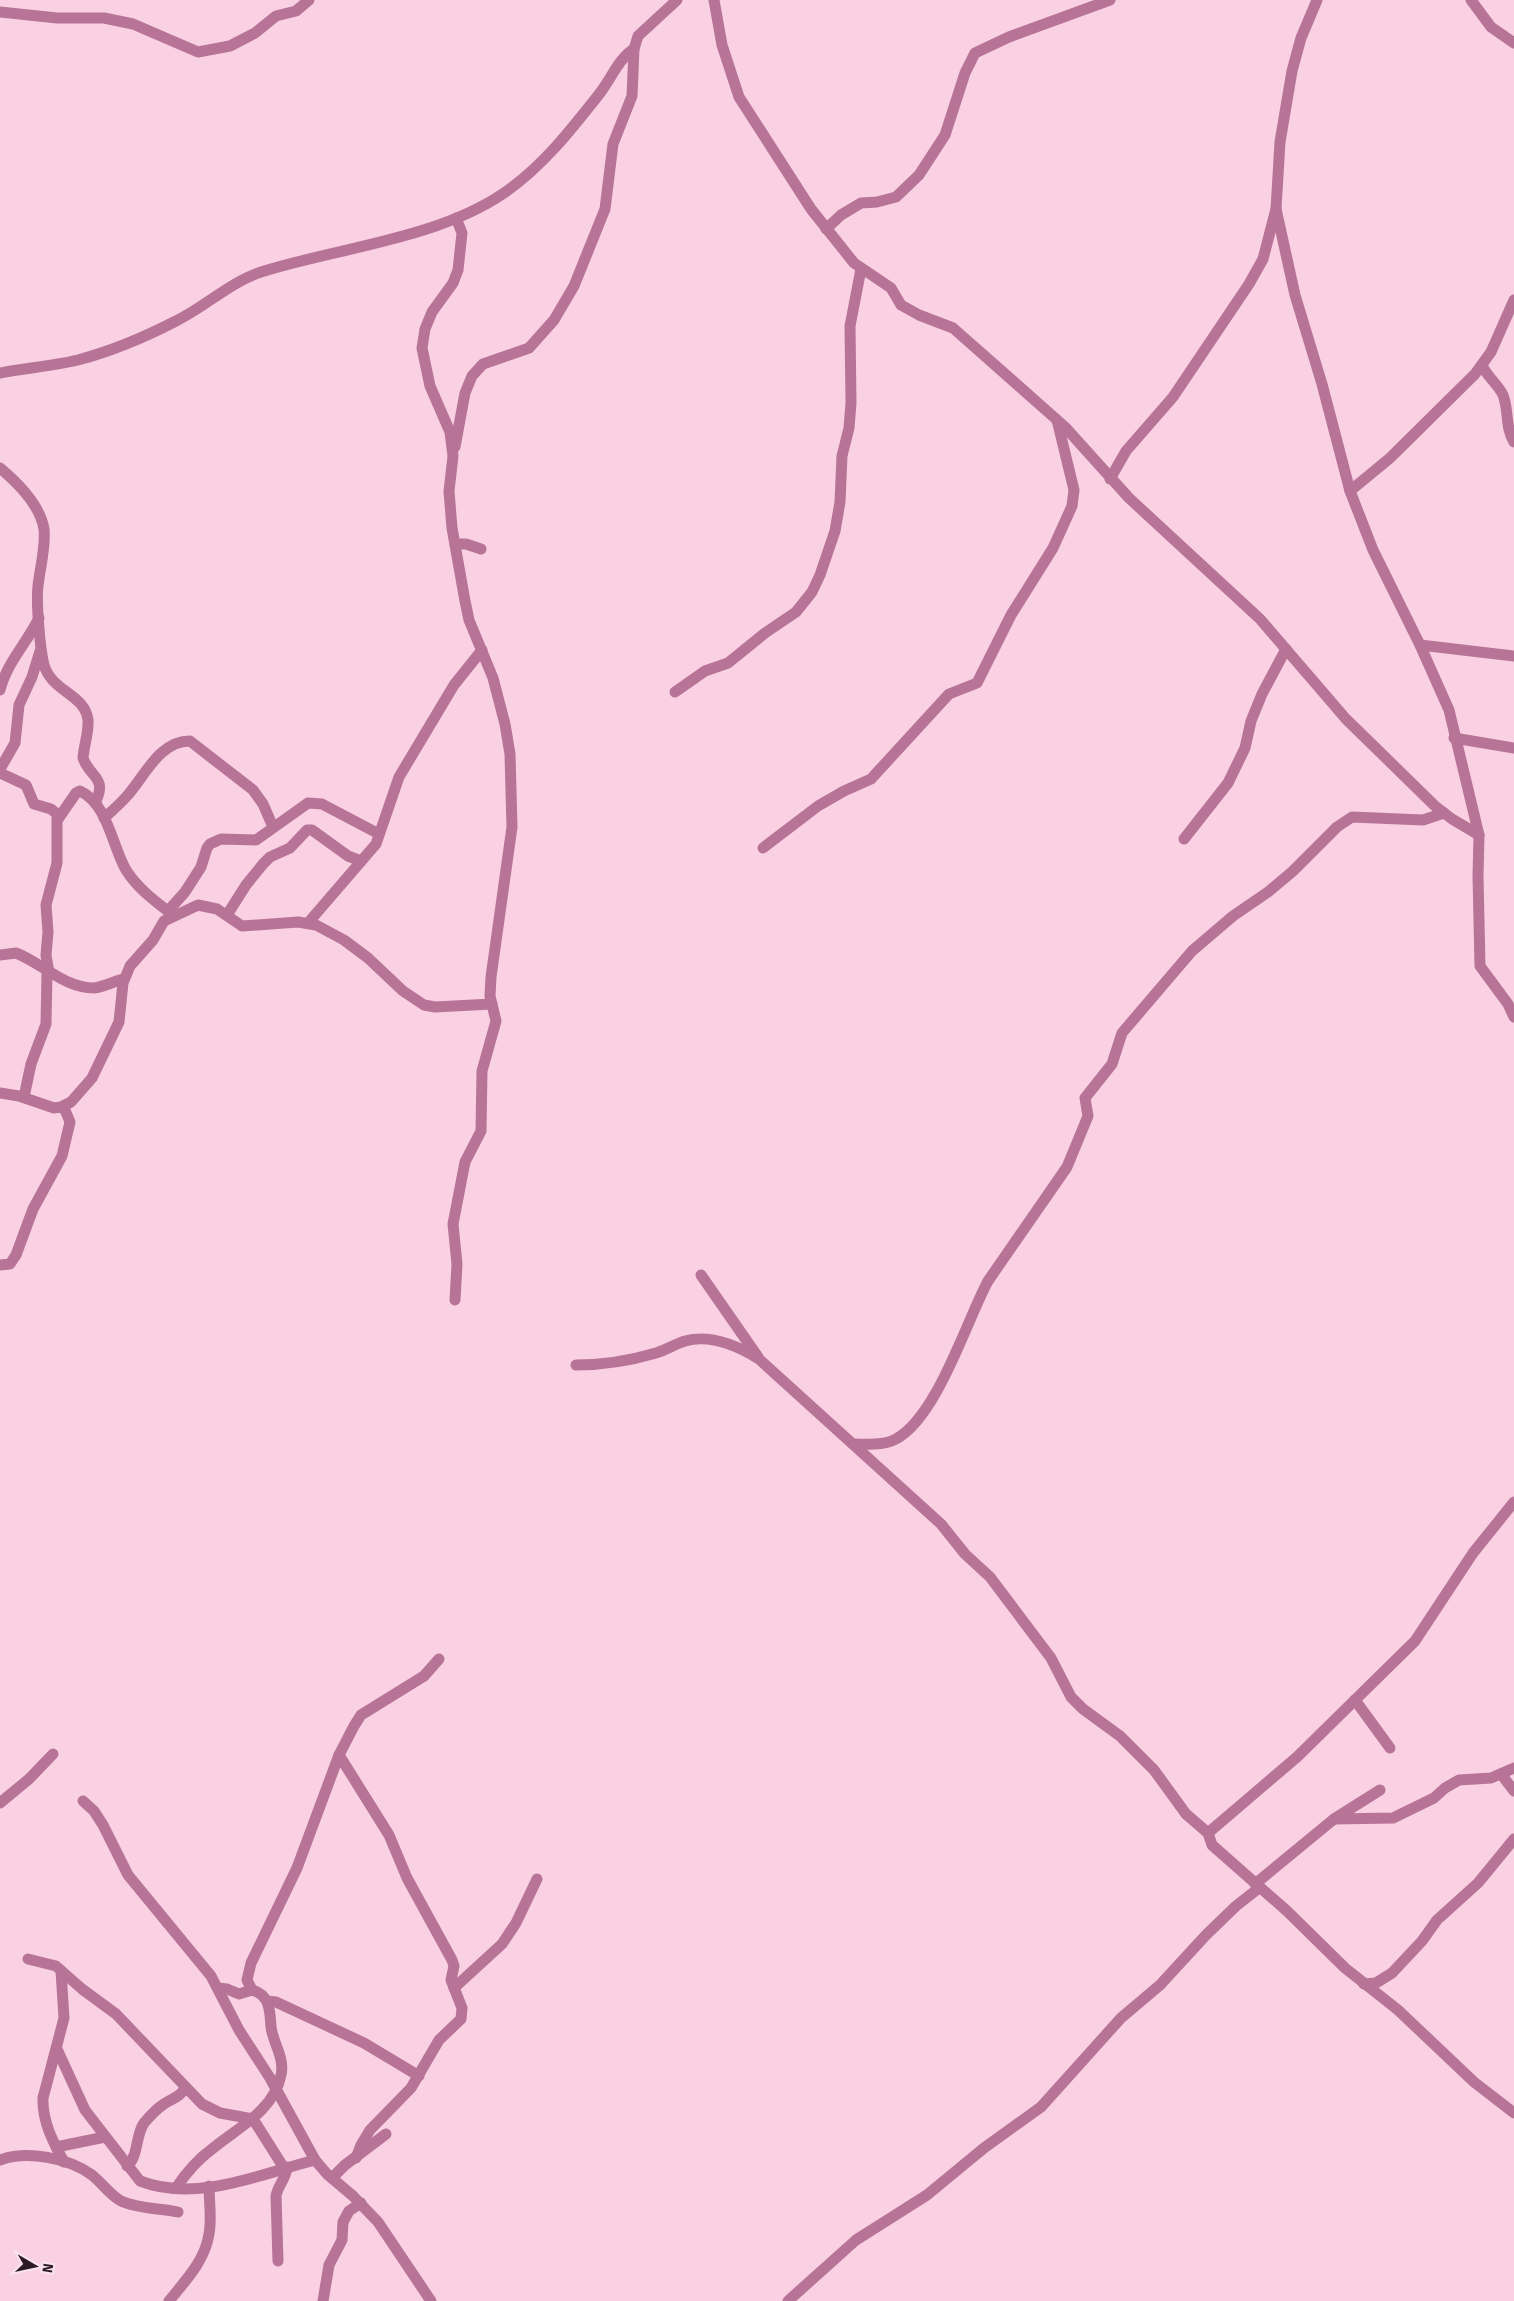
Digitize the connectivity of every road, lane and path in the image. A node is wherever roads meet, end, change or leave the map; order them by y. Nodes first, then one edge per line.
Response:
1 (309, 0) edge
2 (677, 0) edge
3 (714, 0) edge
4 (1110, 0) edge
5 (1317, 0) edge
6 (1471, 0) edge
7 (0, 12) edge
8 (1514, 44) edge
9 (634, 49) junction
10 (1276, 209) junction
11 (456, 218) junction
12 (826, 229) junction
13 (861, 269) junction
14 (1514, 300) edge
15 (1482, 365) junction
16 (0, 373) edge
17 (1057, 420) junction
18 (1514, 442) edge
19 (453, 456) junction
20 (0, 468) edge
21 (1110, 479) junction
22 (1350, 491) junction
23 (455, 544) junction
24 (481, 549) dead end
25 (39, 618) junction
26 (42, 644) junction
27 (1420, 645) junction
28 (1286, 649) junction
29 (482, 650) junction
30 (1514, 656) edge
31 (0, 690) edge
32 (675, 692) dead end
33 (1454, 738) junction
34 (1514, 748) edge
35 (0, 769) edge
36 (0, 773) edge
37 (95, 803) junction
38 (1444, 813) junction
39 (104, 818) junction
40 (58, 819) junction
41 (273, 827) junction
42 (379, 834) junction
43 (1480, 834) junction
44 (1184, 839) dead end
45 (763, 848) dead end
46 (361, 861) junction
47 (171, 913) junction
48 (227, 915) junction
49 (308, 923) junction
50 (0, 955) edge
51 (48, 973) junction
52 (124, 979) junction
53 (492, 1004) junction
54 (1514, 1017) edge
55 (0, 1093) edge
56 (24, 1098) junction
57 (61, 1107) junction
58 (0, 1265) edge
59 (701, 1275) dead end
60 (455, 1300) dead end
61 (759, 1359) junction
62 (576, 1365) dead end
63 (854, 1444) junction
64 (1514, 1502) edge
65 (439, 1659) dead end
66 (1355, 1700) junction
67 (1390, 1748) dead end
68 (53, 1754) dead end
69 (339, 1755) junction
70 (1514, 1768) edge
71 (1501, 1774) junction
72 (1380, 1790) dead end
73 (1514, 1791) edge
74 (83, 1801) dead end
75 (0, 1803) edge
76 (1334, 1819) junction
77 (1208, 1833) junction
78 (1514, 1839) edge
79 (537, 1880) dead end
80 (1257, 1886) junction
81 (28, 1959) dead end
82 (61, 1971) junction
83 (1364, 1984) junction
84 (218, 1988) junction
85 (454, 1988) junction
86 (252, 1990) junction
87 (267, 2001) junction
88 (57, 2049) junction
89 (419, 2076) junction
90 (184, 2088) junction
91 (276, 2088) junction
92 (1514, 2113) edge
93 (253, 2119) junction
94 (386, 2134) dead end
95 (105, 2136) junction
96 (56, 2147) junction
97 (1, 2156) edge
98 (356, 2158) junction
99 (315, 2160) junction
100 (64, 2162) junction
101 (127, 2166) junction
102 (286, 2168) junction
103 (332, 2178) junction
104 (209, 2186) junction
105 (176, 2188) junction
106 (361, 2203) junction
107 (178, 2212) dead end
108 (278, 2261) dead end
109 (169, 2301) edge
110 (323, 2301) edge
111 (431, 2301) edge
112 (788, 2301) edge

1 - 7 street
2 - 9 street
3 - 12 street
4 - 12 street
5 - 10 street
6 - 8 street
9 - 11 street
9 - 19 street
10 - 21 street
10 - 22 street
11 - 16 street
11 - 19 street
12 - 13 street
13 - 17 street
13 - 32 street
14 - 15 street
15 - 18 street
15 - 22 street
17 - 21 street
17 - 45 street
19 - 23 street
20 - 25 street
21 - 28 street
22 - 27 street
23 - 24 street
23 - 29 street
25 - 26 street
25 - 31 street
26 - 35 street
26 - 37 street
27 - 30 street
27 - 33 street
28 - 38 street
28 - 44 street
29 - 42 street
29 - 53 street
33 - 34 street
33 - 43 street
36 - 40 street
37 - 39 street
37 - 40 street
38 - 43 street
38 - 63 street
39 - 41 street
39 - 47 street
40 - 51 street
41 - 42 street
41 - 47 street
42 - 46 street
43 - 54 street
46 - 48 street
46 - 49 street
47 - 48 street
47 - 52 street
48 - 49 street
49 - 53 street
50 - 51 street
51 - 52 street
51 - 56 street
52 - 57 street
53 - 60 street
55 - 56 street
56 - 57 street
57 - 58 street
59 - 61 street
61 - 62 street
61 - 63 street
63 - 77 street
64 - 66 street
65 - 69 street
66 - 67 street
66 - 77 street
68 - 75 street
69 - 85 street
69 - 86 street
70 - 71 street
71 - 73 street
71 - 76 street
72 - 76 street
74 - 84 street
76 - 80 street
77 - 80 street
78 - 83 street
79 - 85 street
80 - 83 street
80 - 112 street
81 - 82 street
82 - 88 street
82 - 90 street
83 - 92 street
84 - 86 street
84 - 91 street
85 - 89 street
86 - 87 street
87 - 89 street
87 - 91 street
88 - 95 street
88 - 96 street
89 - 98 street
90 - 93 street
90 - 101 street
91 - 93 street
91 - 99 street
93 - 102 street
93 - 105 street
94 - 98 street
95 - 96 street
95 - 101 street
96 - 100 street
97 - 100 street
98 - 103 street
99 - 102 street
99 - 103 street
100 - 107 street
101 - 105 street
102 - 104 street
102 - 108 street
103 - 106 street
104 - 105 street
104 - 109 street
106 - 110 street
106 - 111 street

